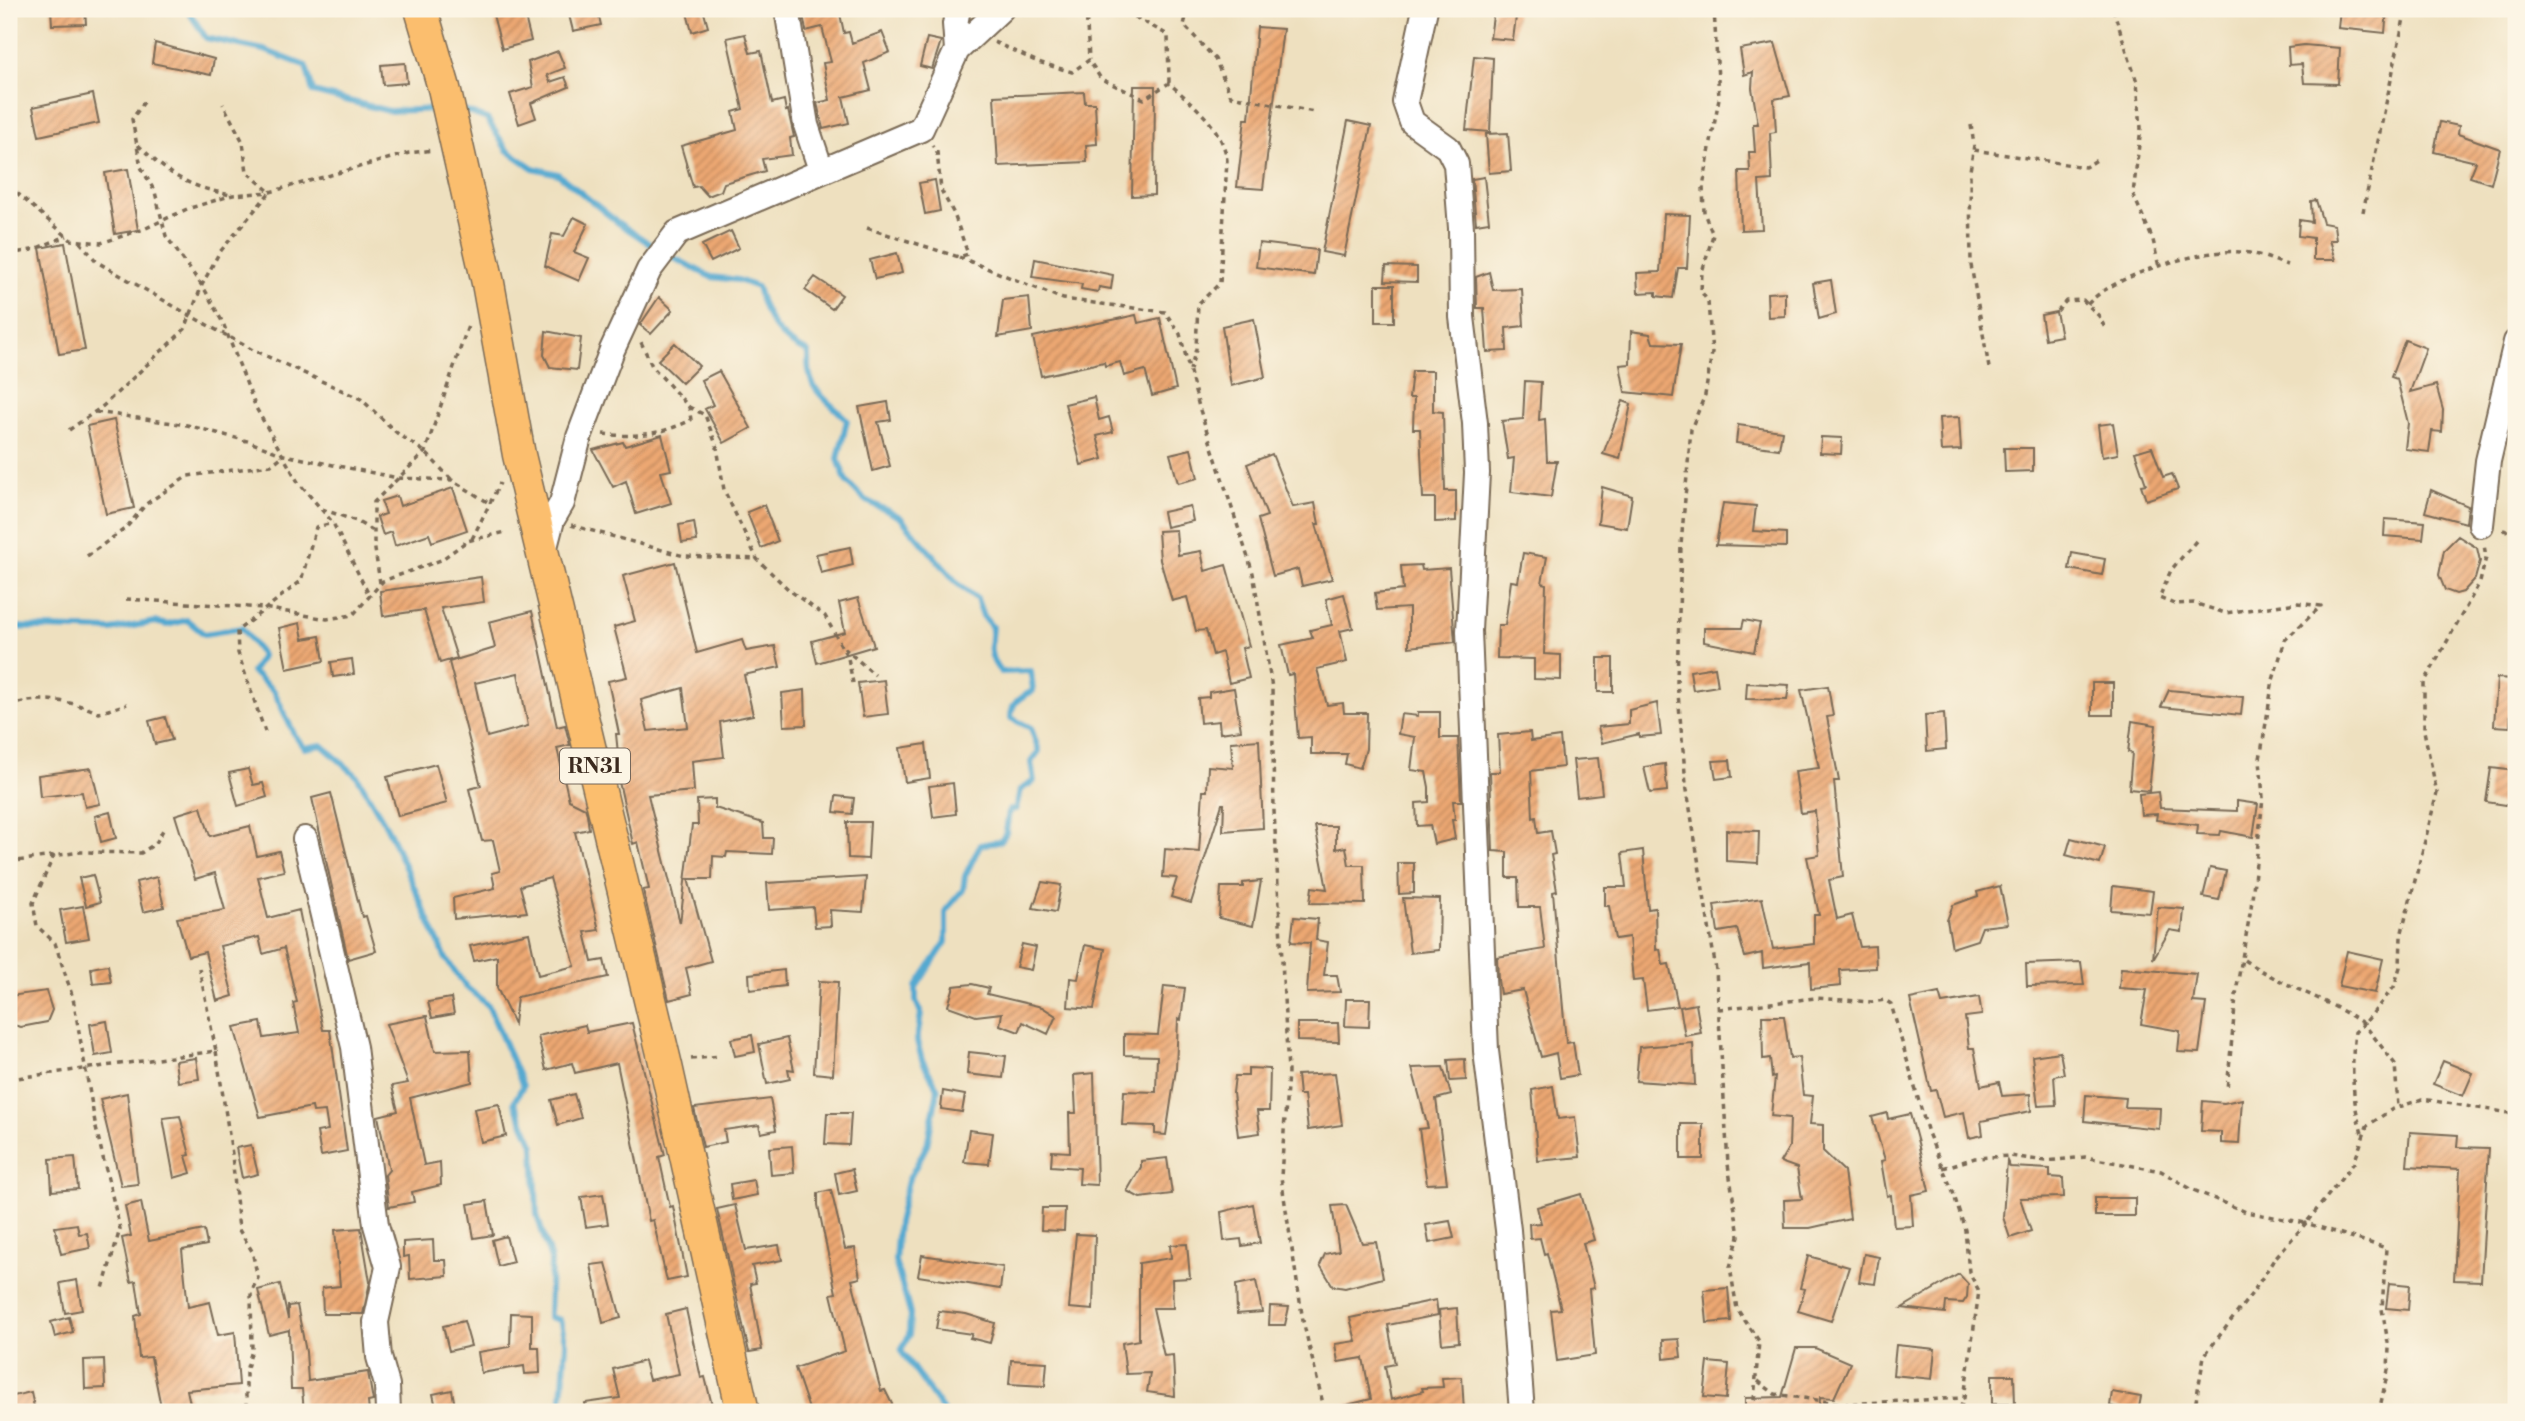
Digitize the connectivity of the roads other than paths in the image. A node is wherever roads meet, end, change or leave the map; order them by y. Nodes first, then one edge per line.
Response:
1 (421, 9) edge
2 (787, 9) edge
3 (958, 9) edge
4 (1001, 9) edge
5 (1425, 9) edge
6 (965, 41) junction
7 (821, 170) junction
8 (2516, 342) edge
9 (2481, 525) road end
10 (544, 551) junction
11 (305, 839) dead end
12 (388, 1412) edge
13 (743, 1412) edge
14 (1522, 1412) edge

1 - 10 main road, RN31
2 - 7 street
3 - 6 street
4 - 6 street
5 - 14 street
6 - 7 street
7 - 10 street
8 - 9 street
10 - 13 main road, RN31
11 - 12 street

